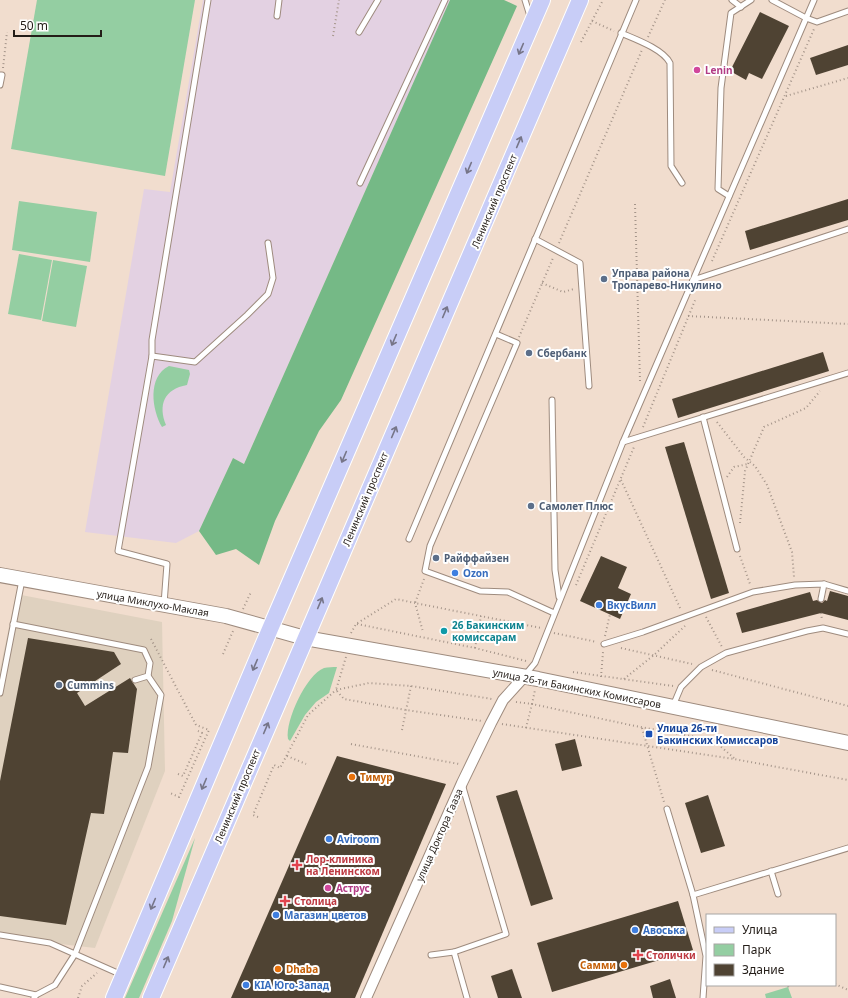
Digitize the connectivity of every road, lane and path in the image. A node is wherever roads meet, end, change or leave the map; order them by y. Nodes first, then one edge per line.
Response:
1 (208, 0) edge
2 (279, 0) edge
3 (339, 0) edge
4 (378, 0) edge
5 (445, 0) edge
6 (525, 0) edge
7 (542, 0) edge
8 (580, 0) edge
9 (603, 0) edge
10 (636, 0) edge
11 (665, 0) edge
12 (732, 0) edge
13 (752, 0) edge
14 (772, 0) edge
15 (814, 0) edge
16 (741, 7) junction
17 (848, 11) edge
18 (277, 16) dead end
19 (806, 18) junction
20 (592, 21) junction
21 (532, 22) junction
22 (817, 22) junction
23 (7, 32) dead end
24 (359, 32) dead end
25 (621, 33) junction
26 (333, 36) dead end
27 (581, 42) dead end
28 (645, 44) junction
29 (1, 75) edge
30 (848, 78) edge
31 (0, 85) edge
32 (786, 96) junction
33 (360, 183) dead end
34 (682, 183) dead end
35 (729, 196) junction
36 (635, 204) dead end
37 (848, 229) edge
38 (535, 239) junction
39 (268, 243) dead end
40 (557, 249) junction
41 (705, 276) junction
42 (693, 280) junction
43 (542, 283) junction
44 (581, 288) junction
45 (697, 295) dead end
46 (688, 316) junction
47 (848, 324) edge
48 (496, 334) junction
49 (517, 343) junction
50 (152, 356) junction
51 (848, 373) edge
52 (829, 379) junction
53 (589, 386) dead end
54 (552, 400) dead end
55 (640, 400) junction
56 (711, 415) junction
57 (703, 417) junction
58 (641, 423) dead end
59 (638, 437) junction
60 (622, 442) junction
61 (749, 460) junction
62 (748, 464) junction
63 (621, 480) junction
64 (721, 486) junction
65 (739, 526) dead end
66 (409, 539) dead end
67 (737, 549) joint
68 (0, 575) edge
69 (22, 579) junction
70 (824, 584) junction
71 (795, 585) junction
72 (574, 590) dead end
73 (848, 591) edge
74 (753, 592) junction
75 (560, 598) junction
76 (821, 599) dead end
77 (164, 604) junction
78 (702, 610) junction
79 (554, 613) junction
80 (481, 616) dead end
81 (684, 616) junction
82 (13, 624) junction
83 (356, 624) junction
84 (686, 625) dead end
85 (559, 626) dead end
86 (270, 629) junction
87 (423, 632) dead end
88 (848, 634) edge
89 (305, 638) junction
90 (151, 639) dead end
91 (553, 640) dead end
92 (604, 644) dead end
93 (348, 646) junction
94 (475, 648) junction
95 (726, 654) junction
96 (535, 663) junction
97 (572, 672) dead end
98 (148, 676) junction
99 (523, 678) junction
100 (538, 679) junction
101 (624, 679) junction
102 (135, 680) dead end
103 (411, 686) junction
104 (681, 687) junction
105 (336, 690) junction
106 (0, 693) edge
107 (504, 700) junction
108 (532, 704) junction
109 (673, 706) junction
110 (406, 710) junction
111 (491, 723) junction
112 (642, 727) junction
113 (526, 728) junction
114 (402, 730) dead end
115 (198, 731) dead end
116 (848, 743) edge
117 (351, 744) dead end
118 (647, 746) junction
119 (287, 756) junction
120 (734, 759) junction
121 (306, 764) dead end
122 (463, 765) dead end
123 (178, 774) dead end
124 (848, 780) edge
125 (462, 783) junction
126 (170, 793) dead end
127 (667, 809) joint
128 (258, 817) dead end
129 (848, 848) edge
130 (771, 871) junction
131 (778, 894) dead end
132 (693, 895) junction
133 (0, 935) edge
134 (454, 952) junction
135 (75, 954) junction
136 (431, 955) dead end
137 (104, 967) junction
138 (123, 976) junction
139 (836, 984) edge
140 (0, 987) edge
141 (848, 990) edge
142 (35, 997) edge
143 (78, 998) edge
144 (114, 998) edge
145 (151, 998) edge
146 (366, 998) edge
147 (467, 998) edge
148 (703, 998) edge

1 - 50 lane
2 - 18 lane
3 - 26 path
4 - 24 lane
5 - 33 lane
6 - 21 lane
7 - 21 main road
89 -> 8 main road, Ленинский проспект
9 - 20 path
10 - 25 lane
11 - 28 path
12 - 16 lane
13 - 16 lane
14 - 19 lane
15 - 19 lane
16 - 35 lane
17 - 22 lane
19 - 22 lane
19 - 35 lane
20 - 25 path
20 - 27 path
21 -> 86 main road
22 - 32 path
23 - 29 path
25 - 28 lane
25 - 38 lane
28 - 34 lane
28 - 40 path
29 - 31 lane
30 - 32 path
32 - 41 path
35 - 42 lane
36 - 55 path
37 - 41 lane
38 - 40 lane
38 - 48 lane
39 - 50 lane
40 - 43 path
40 - 44 lane
41 - 42 lane
42 - 55 lane
43 - 44 path
43 - 49 path
44 - 53 lane
45 - 46 path
46 - 47 path
46 - 58 path
48 - 49 lane
48 - 66 lane
49 - 79 lane
50 - 77 lane
51 - 52 lane
52 - 56 lane
52 - 61 path
54 - 75 lane
55 - 60 lane
56 - 57 lane
56 - 61 path
57 - 59 lane
57 - 64 lane
59 - 60 lane
59 - 63 path
60 - 75 lane
61 - 62 path
61 - 71 path
62 - 64 path
62 - 65 path
63 - 72 path
63 - 81 path
64 - 67 lane
67 - 74 path
68 - 69 main road, улица Миклухо-Маклая
69 - 77 main road, улица Миклухо-Маклая
69 - 82 lane
70 - 71 lane
70 - 73 lane
70 - 76 lane
71 - 74 lane
74 - 78 lane
75 - 79 lane
77 - 86 main road, улица Миклухо-Маклая
78 - 81 lane
78 - 95 path
79 - 96 lane
80 - 94 path
81 - 92 lane
82 - 98 lane
82 - 106 lane
83 - 87 path
83 - 93 path
83 - 94 path
84 - 101 path
85 - 91 path
86 - 89 main road, улица Миклухо-Маклая
86 -> 138 main road
88 - 95 lane
89 - 93 main road, улица 26-ти Бакинских Комиссаров
145 -> 89 main road, Ленинский проспект
90 - 126 path
93 - 99 main road, улица 26-ти Бакинских Комиссаров
93 - 105 path
94 - 96 path
95 - 104 lane
96 - 99 lane
97 - 101 path
98 - 102 lane
98 - 135 lane
99 - 100 main road, улица 26-ти Бакинских Комиссаров
99 - 107 street, улица Доктора Гааза
100 - 108 path
100 - 109 main road, улица 26-ти Бакинских Комиссаров
101 - 104 path
103 - 105 path
103 - 107 path
103 - 110 path
104 - 109 lane
105 - 110 path
105 - 119 path
107 - 108 path
107 - 111 street, улица Доктора Гааза
108 - 112 path
108 - 113 path
109 - 116 main road, улица 26-ти Бакинских Комиссаров
110 - 111 path
110 - 114 path
111 - 113 path
111 - 125 street, улица Доктора Гааза
112 - 118 path
112 - 120 path
113 - 118 path
115 - 123 path
117 - 122 path
118 - 120 path
118 - 127 path
119 - 121 path
119 - 128 path
120 - 124 path
125 - 134 lane
125 - 146 street, улица Доктора Гааза
127 - 132 lane
129 - 130 lane
130 - 131 lane
130 - 132 lane
132 - 148 lane
133 - 135 lane
134 - 136 lane
134 - 147 lane
135 - 137 lane
135 - 142 lane
137 - 138 lane
137 - 143 path
138 - 144 main road
139 - 141 path
140 - 142 lane

